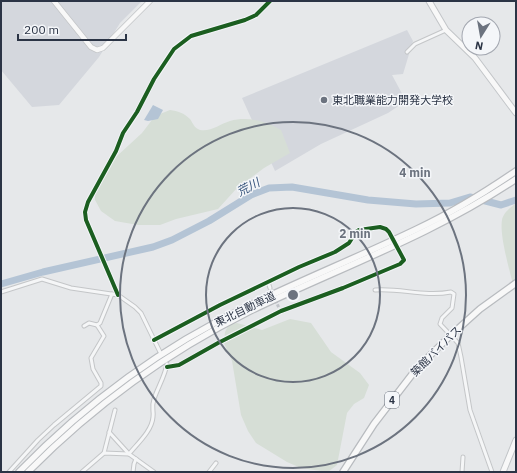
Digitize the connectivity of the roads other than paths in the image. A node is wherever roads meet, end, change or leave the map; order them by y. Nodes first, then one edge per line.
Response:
1 (54, 1) edge
2 (150, 1) edge
3 (270, 1) edge
4 (429, 1) edge
5 (446, 30) junction
6 (407, 52) dead end
7 (516, 114) edge
8 (516, 171) edge
9 (516, 179) edge
10 (390, 232) dead end
11 (404, 260) dead end
12 (268, 282) junction
13 (516, 283) edge
14 (270, 288) tunnel mouth
15 (375, 290) dead end
16 (1, 292) edge
17 (112, 294) junction
18 (117, 294) junction
19 (97, 325) junction
20 (84, 326) dead end
21 (450, 336) junction
22 (154, 340) junction
23 (160, 352) dead end
24 (115, 410) dead end
25 (109, 432) junction
26 (516, 440) edge
27 (104, 453) junction
28 (129, 454) junction
29 (463, 457) dead end
30 (136, 459) junction
31 (216, 463) dead end
32 (9, 472) edge
33 (19, 472) edge
34 (28, 472) edge
35 (82, 472) edge
36 (134, 472) edge
37 (154, 472) edge
38 (209, 472) edge
39 (343, 472) edge
40 (462, 472) edge
41 (492, 472) edge
42 (503, 472) edge

1 - 2 street
3 - 18 street
4 - 5 main road
5 - 6 street
5 - 7 main road
8 - 33 highway, 東北自動車道
9 - 34 highway, 東北自動車道
10 - 12 street
11 - 28 street
12 - 14 street
12 - 22 street
13 - 21 highway, 築館バイパス / 4
15 - 21 street
16 - 17 street
17 - 18 street
17 - 19 street
18 - 22 street
19 - 20 street
19 - 32 street
21 - 39 highway, 築館バイパス / 4
21 - 41 street
22 - 23 street
24 - 25 street
25 - 27 street
25 - 28 street
26 - 42 main road
27 - 28 street
27 - 35 street
28 - 30 street
29 - 40 street
30 - 36 street
30 - 37 street
31 - 38 street

